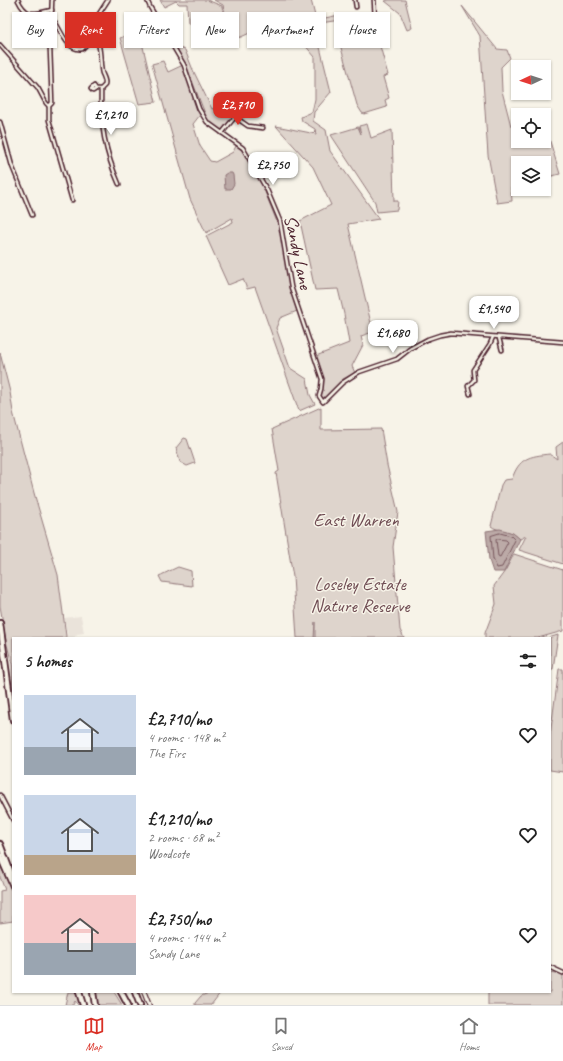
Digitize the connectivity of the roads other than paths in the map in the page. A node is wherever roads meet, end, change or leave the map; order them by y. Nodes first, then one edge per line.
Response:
1 (18, 0) edge
2 (52, 0) edge
3 (108, 0) edge
4 (147, 0) edge
5 (355, 0) edge
6 (374, 0) edge
7 (356, 7) dead end
8 (52, 10) joint
9 (100, 12) edge
10 (375, 12) edge
11 (57, 25) edge
12 (65, 38) edge
13 (0, 45) edge
14 (50, 48) edge
15 (74, 48) edge
16 (84, 48) edge
17 (98, 48) edge
18 (96, 89) dead end
19 (101, 89) junction
20 (49, 106) junction
21 (242, 106) dead end
22 (235, 118) junction
23 (0, 122) edge
24 (263, 128) dead end
25 (222, 133) junction
26 (119, 184) dead end
27 (72, 200) dead end
28 (32, 215) dead end
29 (493, 337) junction
30 (499, 338) junction
31 (563, 342) edge
32 (502, 350) dead end
33 (470, 394) dead end
34 (0, 623) edge
35 (5, 654) junction
36 (0, 657) edge
37 (12, 712) edge
38 (0, 795) edge
39 (12, 818) edge
40 (0, 844) edge
41 (0, 856) edge
42 (12, 875) edge
43 (12, 884) edge
44 (551, 967) edge
45 (563, 973) edge
46 (79, 993) edge
47 (93, 993) edge
48 (118, 993) edge
49 (122, 993) edge
50 (135, 993) edge
51 (144, 993) edge
52 (83, 1005) edge
53 (95, 1005) edge
54 (125, 1005) edge
55 (128, 1005) edge
56 (140, 1005) edge
57 (150, 1005) edge

1 - 8 street
2 - 8 street
3 - 9 street
4 - 25 street, Sandy Lane
5 - 7 street
6 - 10 street
11 - 12 street
13 - 20 street
14 - 20 street
15 - 16 street
17 - 19 street
18 - 19 street
19 - 26 street
20 - 27 street
21 - 22 street
22 - 24 street
22 - 25 street
23 - 28 street
25 - 29 street, Sandy Lane
29 - 30 street
29 - 33 street
30 - 31 street
30 - 32 street
34 - 35 main road
35 - 36 street
35 - 37 main road
38 - 39 street
40 - 42 main road
41 - 43 main road
44 - 45 street
46 - 52 main road
47 - 53 main road
48 - 54 main road
49 - 55 main road
50 - 56 main road
51 - 57 street

